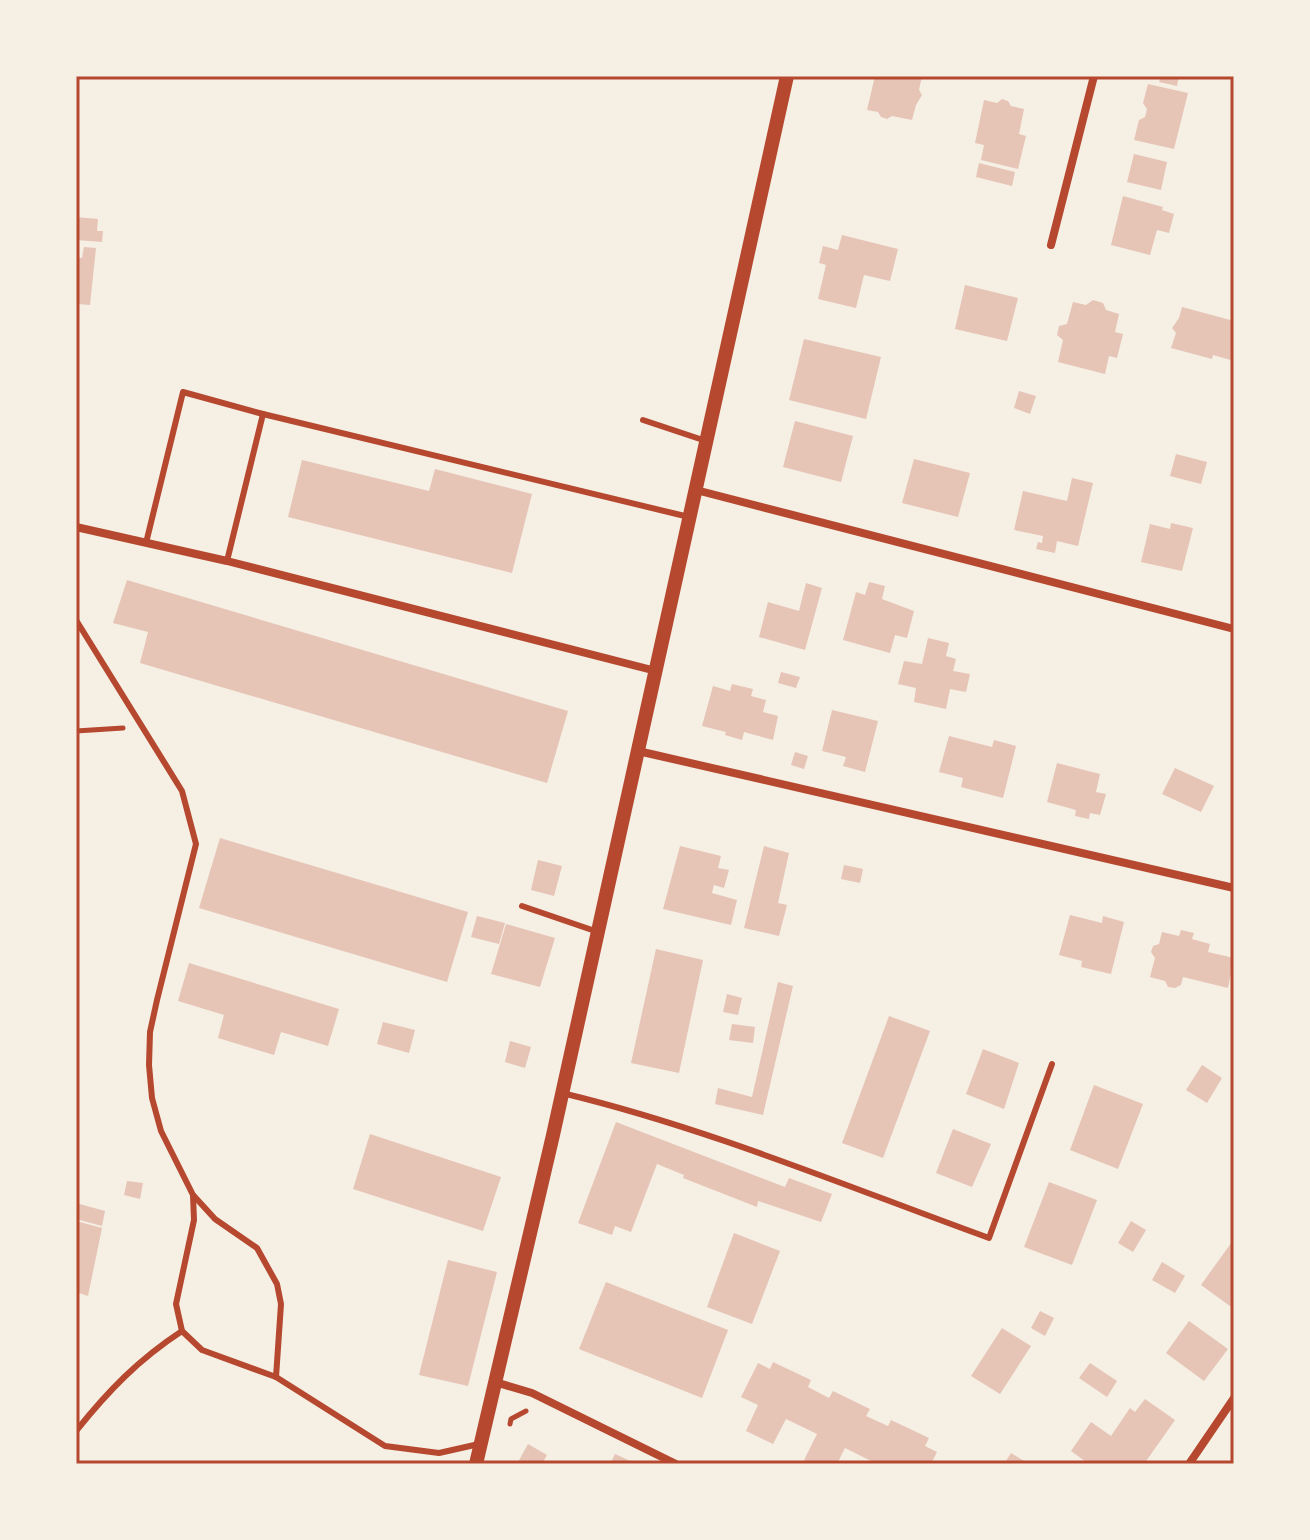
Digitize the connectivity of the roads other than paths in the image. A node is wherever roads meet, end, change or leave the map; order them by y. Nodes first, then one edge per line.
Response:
1 (787, 76) edge
2 (1094, 76) edge
3 (1051, 245) dead end
4 (263, 414) junction
5 (643, 420) dead end
6 (706, 441) junction
7 (696, 490) junction
8 (689, 517) junction
9 (76, 527) edge
10 (146, 543) junction
11 (227, 561) junction
12 (76, 620) edge
13 (1234, 629) edge
14 (656, 671) junction
15 (638, 751) junction
16 (1234, 888) edge
17 (522, 906) dead end
18 (598, 932) junction
19 (1052, 1064) dead end
20 (562, 1093) junction
21 (193, 1195) junction
22 (182, 1331) junction
23 (276, 1377) junction
24 (495, 1382) junction
25 (1234, 1398) edge
26 (76, 1431) edge
27 (481, 1443) junction
28 (476, 1464) edge
29 (676, 1464) edge
30 (1189, 1464) edge

1 - 6 street
2 - 3 street
4 - 8 lane
4 - 10 lane
4 - 11 lane
5 - 6 lane
6 - 7 street
7 - 8 street
7 - 13 street
8 - 14 street
9 - 10 street
10 - 11 street
11 - 14 street
12 - 21 lane
14 - 15 street
15 - 16 street
15 - 18 street
17 - 18 lane
18 - 20 street
19 - 20 lane
20 - 24 street
21 - 22 lane
21 - 23 lane
22 - 23 lane
22 - 26 lane
23 - 27 lane
24 - 27 street
24 - 29 street
25 - 30 street
27 - 28 street

